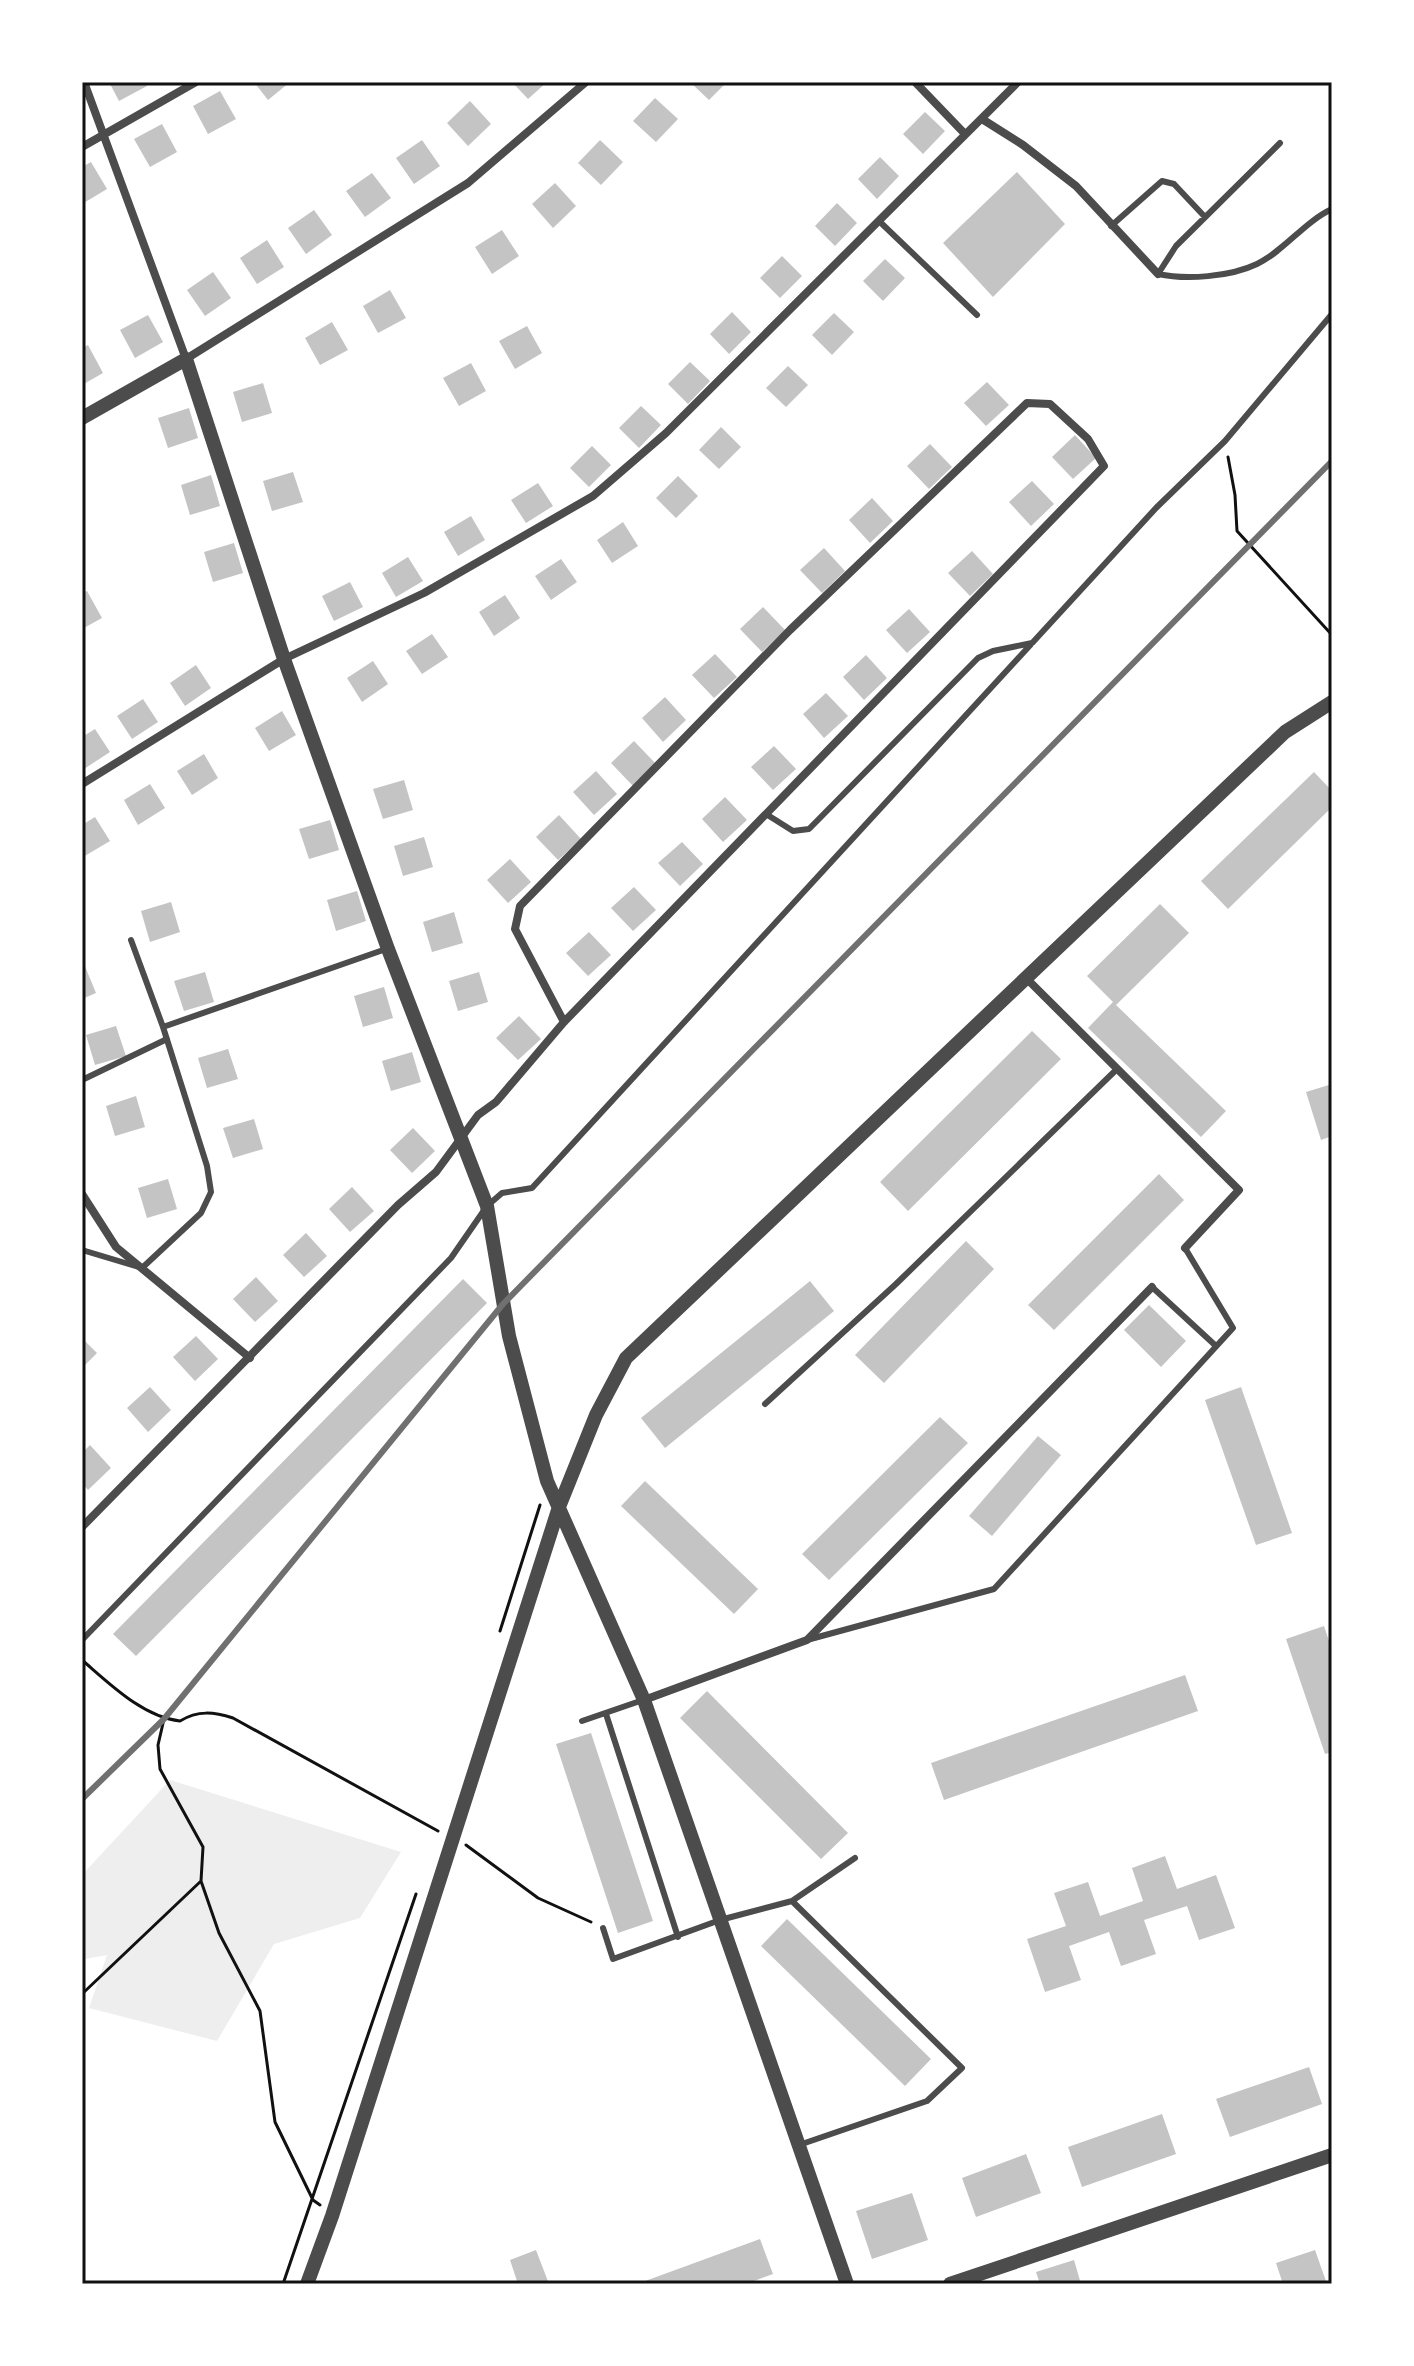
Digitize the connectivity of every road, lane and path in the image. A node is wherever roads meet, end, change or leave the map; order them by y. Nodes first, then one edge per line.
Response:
1 (84, 82) edge
2 (196, 82) edge
3 (586, 82) edge
4 (915, 82) edge
5 (1018, 82) edge
6 (982, 119) junction
7 (965, 134) junction
8 (102, 136) junction
9 (1280, 143) dead end
10 (82, 147) edge
11 (1332, 209) edge
12 (1205, 217) junction
13 (879, 221) junction
14 (1111, 226) junction
15 (1158, 274) junction
16 (1332, 314) edge
17 (977, 315) dead end
18 (186, 359) junction
19 (82, 418) edge
20 (1225, 441) junction
21 (1332, 635) edge
22 (1032, 643) junction
23 (284, 659) junction
24 (1332, 702) edge
25 (82, 784) edge
26 (766, 814) junction
27 (131, 940) dead end
28 (388, 949) junction
29 (1026, 978) junction
30 (564, 1022) junction
31 (163, 1027) junction
32 (167, 1039) junction
33 (1117, 1069) junction
34 (82, 1080) edge
35 (462, 1137) junction
36 (82, 1194) edge
37 (487, 1206) junction
38 (1185, 1248) joint
39 (82, 1250) edge
40 (142, 1268) junction
41 (1152, 1287) joint
42 (1216, 1346) junction
43 (250, 1358) junction
44 (765, 1404) dead end
45 (547, 1481) junction
46 (559, 1507) junction
47 (82, 1527) edge
48 (499, 1633) dead end
49 (82, 1640) edge
50 (807, 1640) junction
51 (82, 1660) edge
52 (644, 1700) junction
53 (606, 1714) junction
54 (164, 1719) junction
55 (582, 1721) dead end
56 (454, 1840) junction
57 (855, 1858) dead end
58 (201, 1881) junction
59 (417, 1889) dead end
60 (792, 1901) junction
61 (720, 1920) junction
62 (603, 1928) joint
63 (678, 1937) junction
64 (82, 1994) edge
65 (799, 2145) junction
66 (1332, 2155) edge
67 (313, 2200) junction
68 (332, 2216) junction
69 (283, 2284) edge
70 (307, 2284) edge
71 (847, 2284) edge
72 (950, 2284) edge

1 - 8 street
2 - 8 street
3 - 18 street
4 - 7 street
5 - 6 street
6 - 7 street
6 - 14 street
7 - 13 street
8 - 10 street
8 - 18 street
9 - 12 lane
11 - 15 lane
12 - 14 lane
12 - 15 lane
13 - 17 lane
13 - 23 street
14 - 15 street
16 - 20 lane
18 - 19 street
18 - 23 street
20 - 21 path
20 - 22 lane
22 - 26 lane
22 - 37 lane
23 - 25 street
23 - 28 street
24 - 29 street
26 - 30 street
26 - 30 street
27 - 31 lane
28 - 31 lane
28 - 35 street
29 - 33 street
29 - 46 street
30 - 35 street
31 - 32 lane
32 - 34 lane
32 - 40 lane
33 - 38 street
33 - 44 lane
35 - 37 street
35 - 43 street
36 - 40 street
37 - 45 street
37 - 49 lane
38 - 42 lane
39 - 40 lane
40 - 43 street
41 - 42 lane
41 - 50 street
42 - 50 lane
43 - 47 street
45 - 46 street
45 - 48 path
46 - 52 street
46 - 56 street
50 - 52 street
51 - 54 path
52 - 53 lane
52 - 61 street
53 - 55 lane
53 - 63 lane
54 - 56 path
54 - 58 path
56 - 62 path
56 - 68 street
57 - 60 lane
58 - 64 path
58 - 67 path
59 - 67 path
60 - 61 lane
60 - 65 lane
61 - 63 lane
61 - 65 street
62 - 63 lane
65 - 71 street
66 - 72 street
67 - 68 path
67 - 69 path
68 - 70 street

